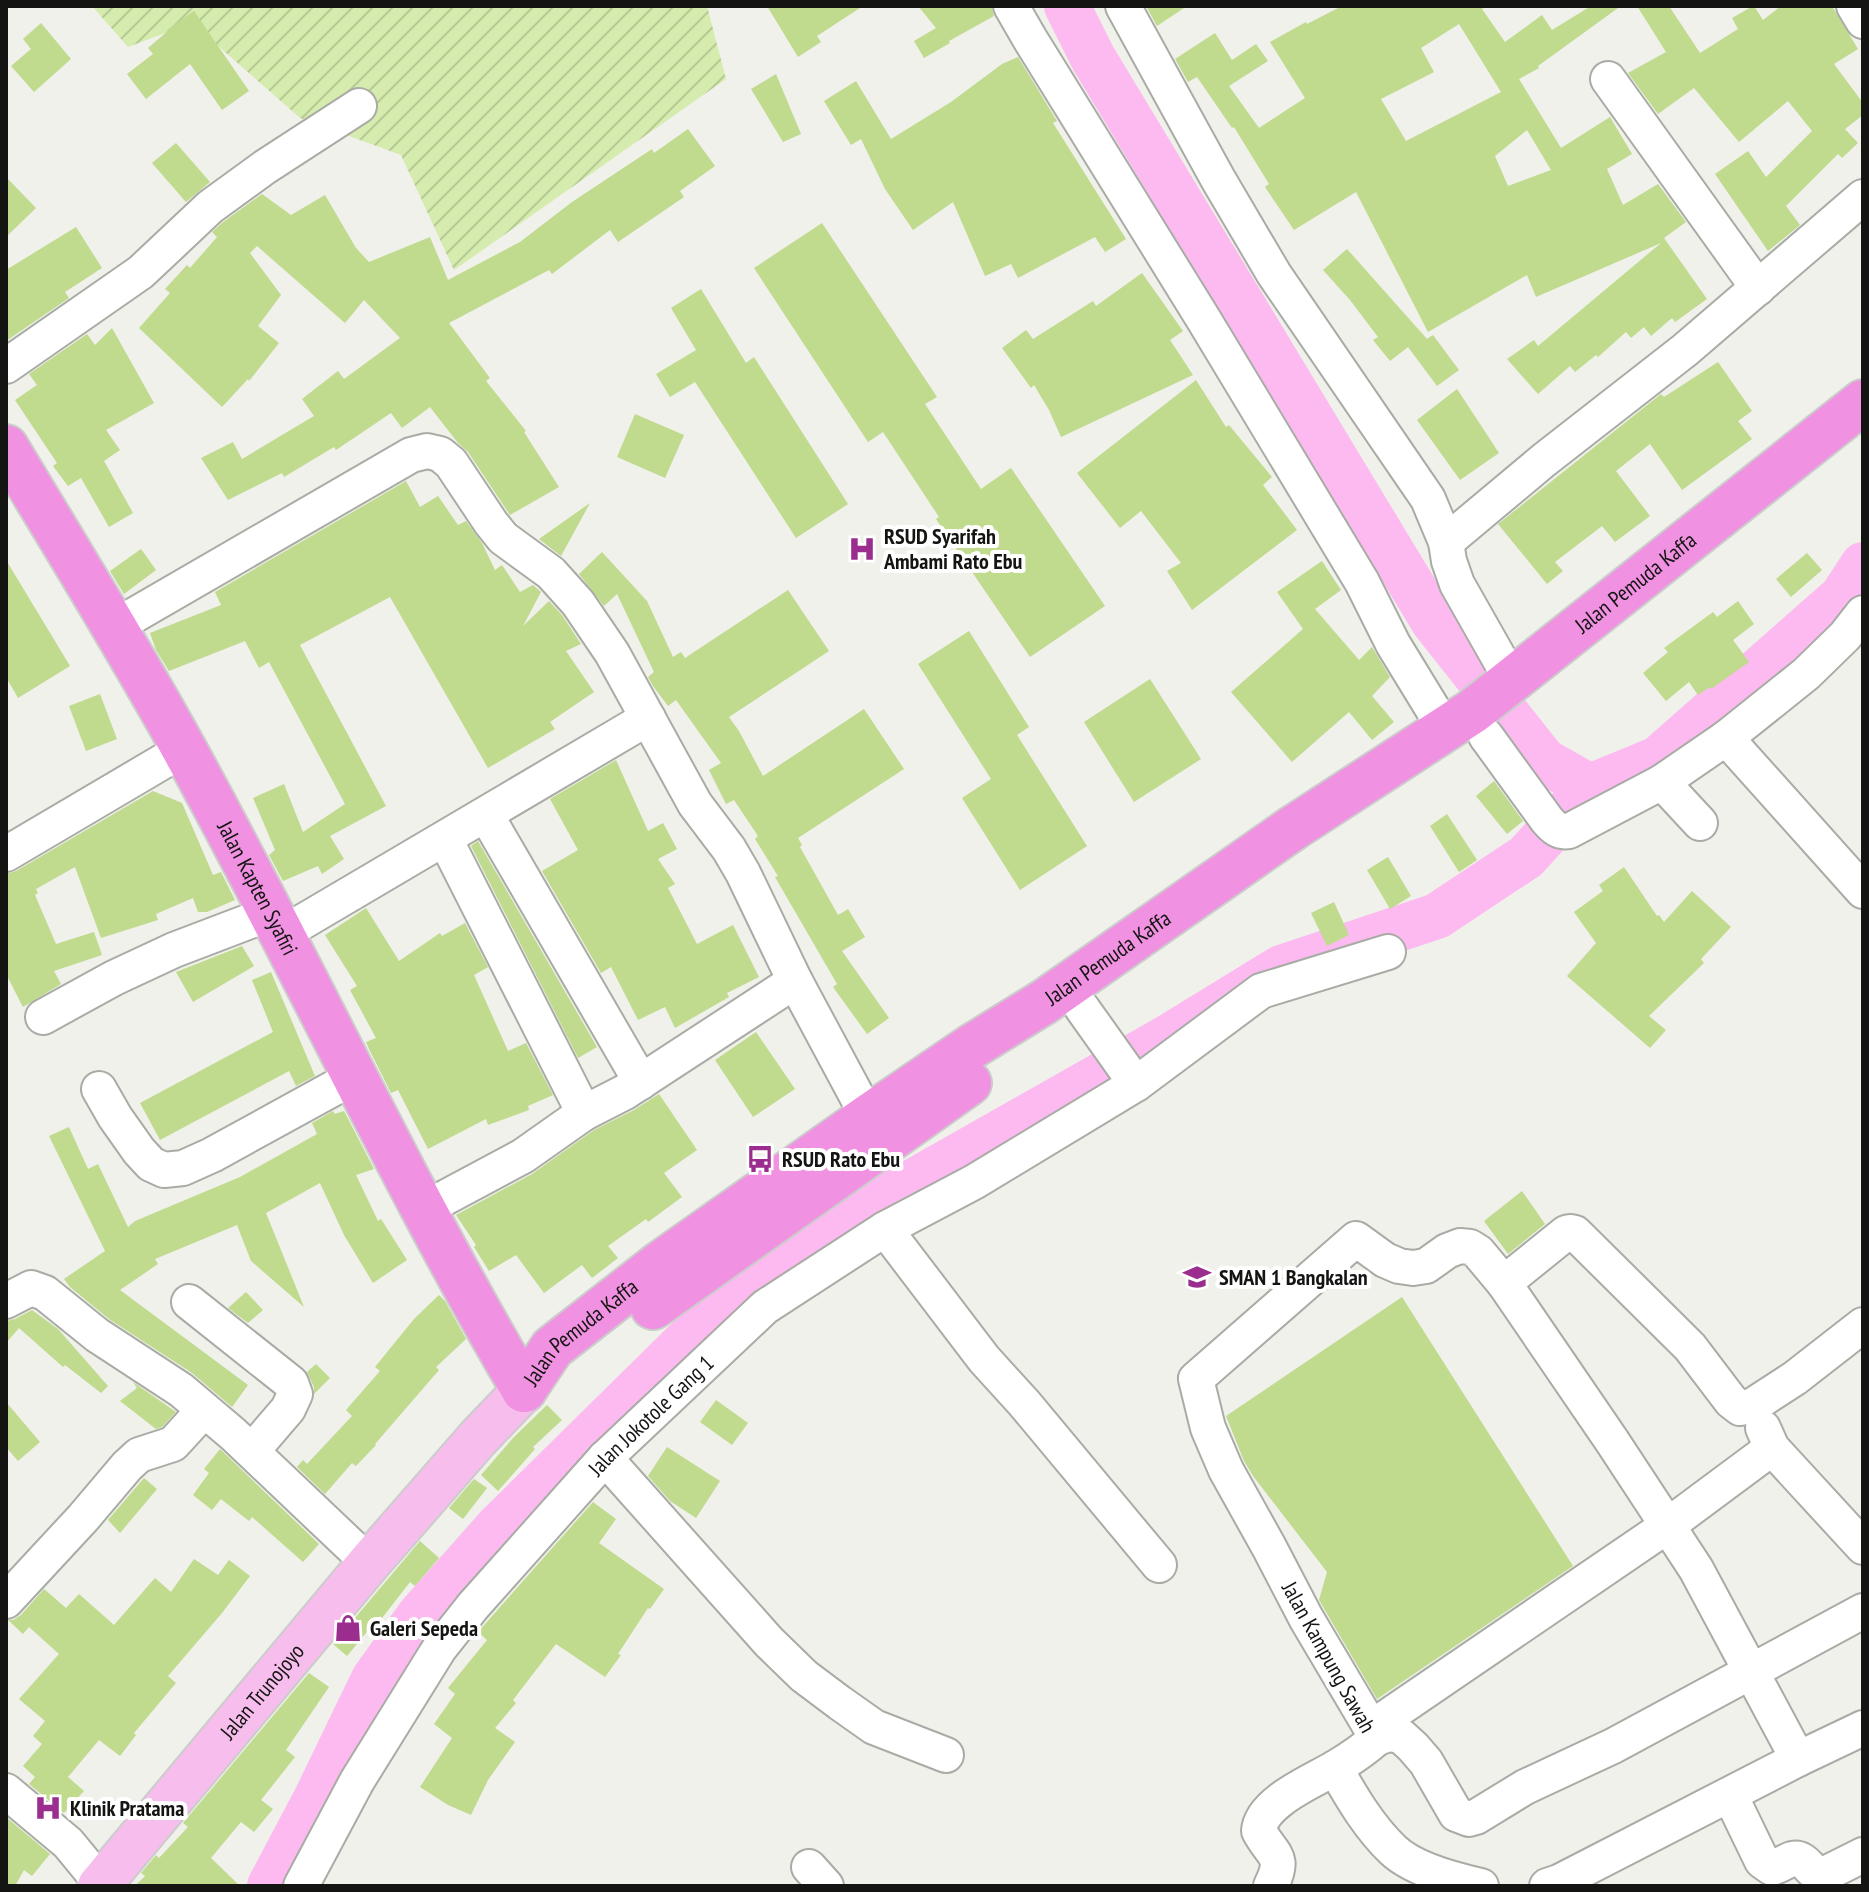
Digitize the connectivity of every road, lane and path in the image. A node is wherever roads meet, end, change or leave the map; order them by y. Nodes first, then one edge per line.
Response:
1 (1011, 6) edge
2 (1123, 6) edge
3 (1854, 6) edge
4 (1863, 21) edge
5 (1608, 79) dead end
6 (359, 106) dead end
7 (1863, 197) edge
8 (1758, 288) junction
9 (6, 366) edge
10 (1863, 402) edge
11 (1863, 433) edge
12 (6, 447) edge
13 (1446, 542) junction
14 (1626, 605) junction
15 (1863, 613) edge
16 (114, 627) junction
17 (1491, 712) junction
18 (648, 718) junction
19 (1726, 738) junction
20 (184, 749) junction
21 (1662, 782) junction
22 (486, 815) junction
23 (1700, 823) dead end
24 (445, 839) junction
25 (6, 854) edge
26 (1863, 891) edge
27 (276, 924) junction
28 (1388, 952) dead end
29 (795, 981) junction
30 (1082, 1008) junction
31 (43, 1017) dead end
32 (354, 1077) junction
33 (1133, 1080) junction
34 (641, 1082) junction
35 (99, 1089) dead end
36 (584, 1113) junction
37 (868, 1117) junction
38 (424, 1209) junction
39 (885, 1229) junction
40 (1504, 1283) junction
41 (6, 1301) edge
42 (189, 1302) dead end
43 (1863, 1325) edge
44 (524, 1390) junction
45 (1752, 1406) junction
46 (204, 1410) junction
47 (1772, 1448) junction
48 (252, 1451) junction
49 (605, 1458) junction
50 (1667, 1526) junction
51 (1863, 1547) edge
52 (369, 1563) junction
53 (1159, 1565) dead end
54 (6, 1601) edge
55 (1863, 1611) edge
56 (1750, 1670) junction
57 (1863, 1728) edge
58 (1374, 1733) junction
59 (946, 1755) dead end
60 (1798, 1759) junction
61 (1335, 1768) junction
62 (6, 1791) edge
63 (1730, 1795) junction
64 (1863, 1855) edge
65 (1425, 1879) edge
66 (100, 1884) edge
67 (301, 1886) edge
68 (1271, 1886) edge
69 (1481, 1886) edge
70 (1547, 1886) edge

1 - 17 street
2 - 13 street
3 - 4 street
5 - 8 street
6 - 9 street
7 - 8 street
8 - 13 street
10 - 14 highway, Jalan Pemuda Kaffa
11 - 14 highway, Jalan Pemuda Kaffa
12 - 16 highway, Jalan Kapten Syafiri
13 - 17 street
14 - 17 highway, Jalan Pemuda Kaffa
15 - 19 street
16 - 18 street
16 - 20 highway, Jalan Kapten Syafiri
17 - 21 street
17 - 30 highway, Jalan Pemuda Kaffa
17 - 37 highway, Jalan Pemuda Kaffa
18 - 22 street
18 - 29 street
19 - 21 street
19 - 26 street
20 - 25 street
20 - 27 highway, Jalan Kapten Syafiri
21 - 23 street
22 - 24 street
22 - 34 street
24 - 27 street
24 - 36 street
27 - 31 street
27 - 32 highway, Jalan Kapten Syafiri
28 - 33 street, Jalan Jokotole Gang 1
29 - 34 street
29 - 37 street
30 - 33 street
30 - 44 highway, Jalan Pemuda Kaffa
32 - 35 street
32 - 38 highway, Jalan Kapten Syafiri
33 - 39 street, Jalan Jokotole Gang 1
34 - 36 street
36 - 38 street
37 - 44 highway, Jalan Pemuda Kaffa
38 - 44 highway, Jalan Kapten Syafiri
39 - 49 street, Jalan Jokotole Gang 1
39 - 53 street
40 - 45 street
40 - 50 street
40 - 58 street, Jalan Kampung Sawah
41 - 46 street
42 - 48 street
43 - 45 street
44 - 52 main road, Jalan Trunojoyo
45 - 47 street
46 - 48 street
46 - 54 street
47 - 50 street
47 - 51 street
48 - 52 street
49 - 59 street
49 - 67 street, Jalan Jokotole Gang 1
50 - 56 street
50 - 58 street
52 - 66 main road, Jalan Trunojoyo
55 - 56 street
56 - 58 street
56 - 60 street
57 - 60 street
58 - 61 street, Jalan Kampung Sawah
60 - 63 street
61 - 65 street
61 - 68 street, Jalan Kampung Sawah
62 - 66 street
63 - 64 street
63 - 70 street
65 - 69 street

